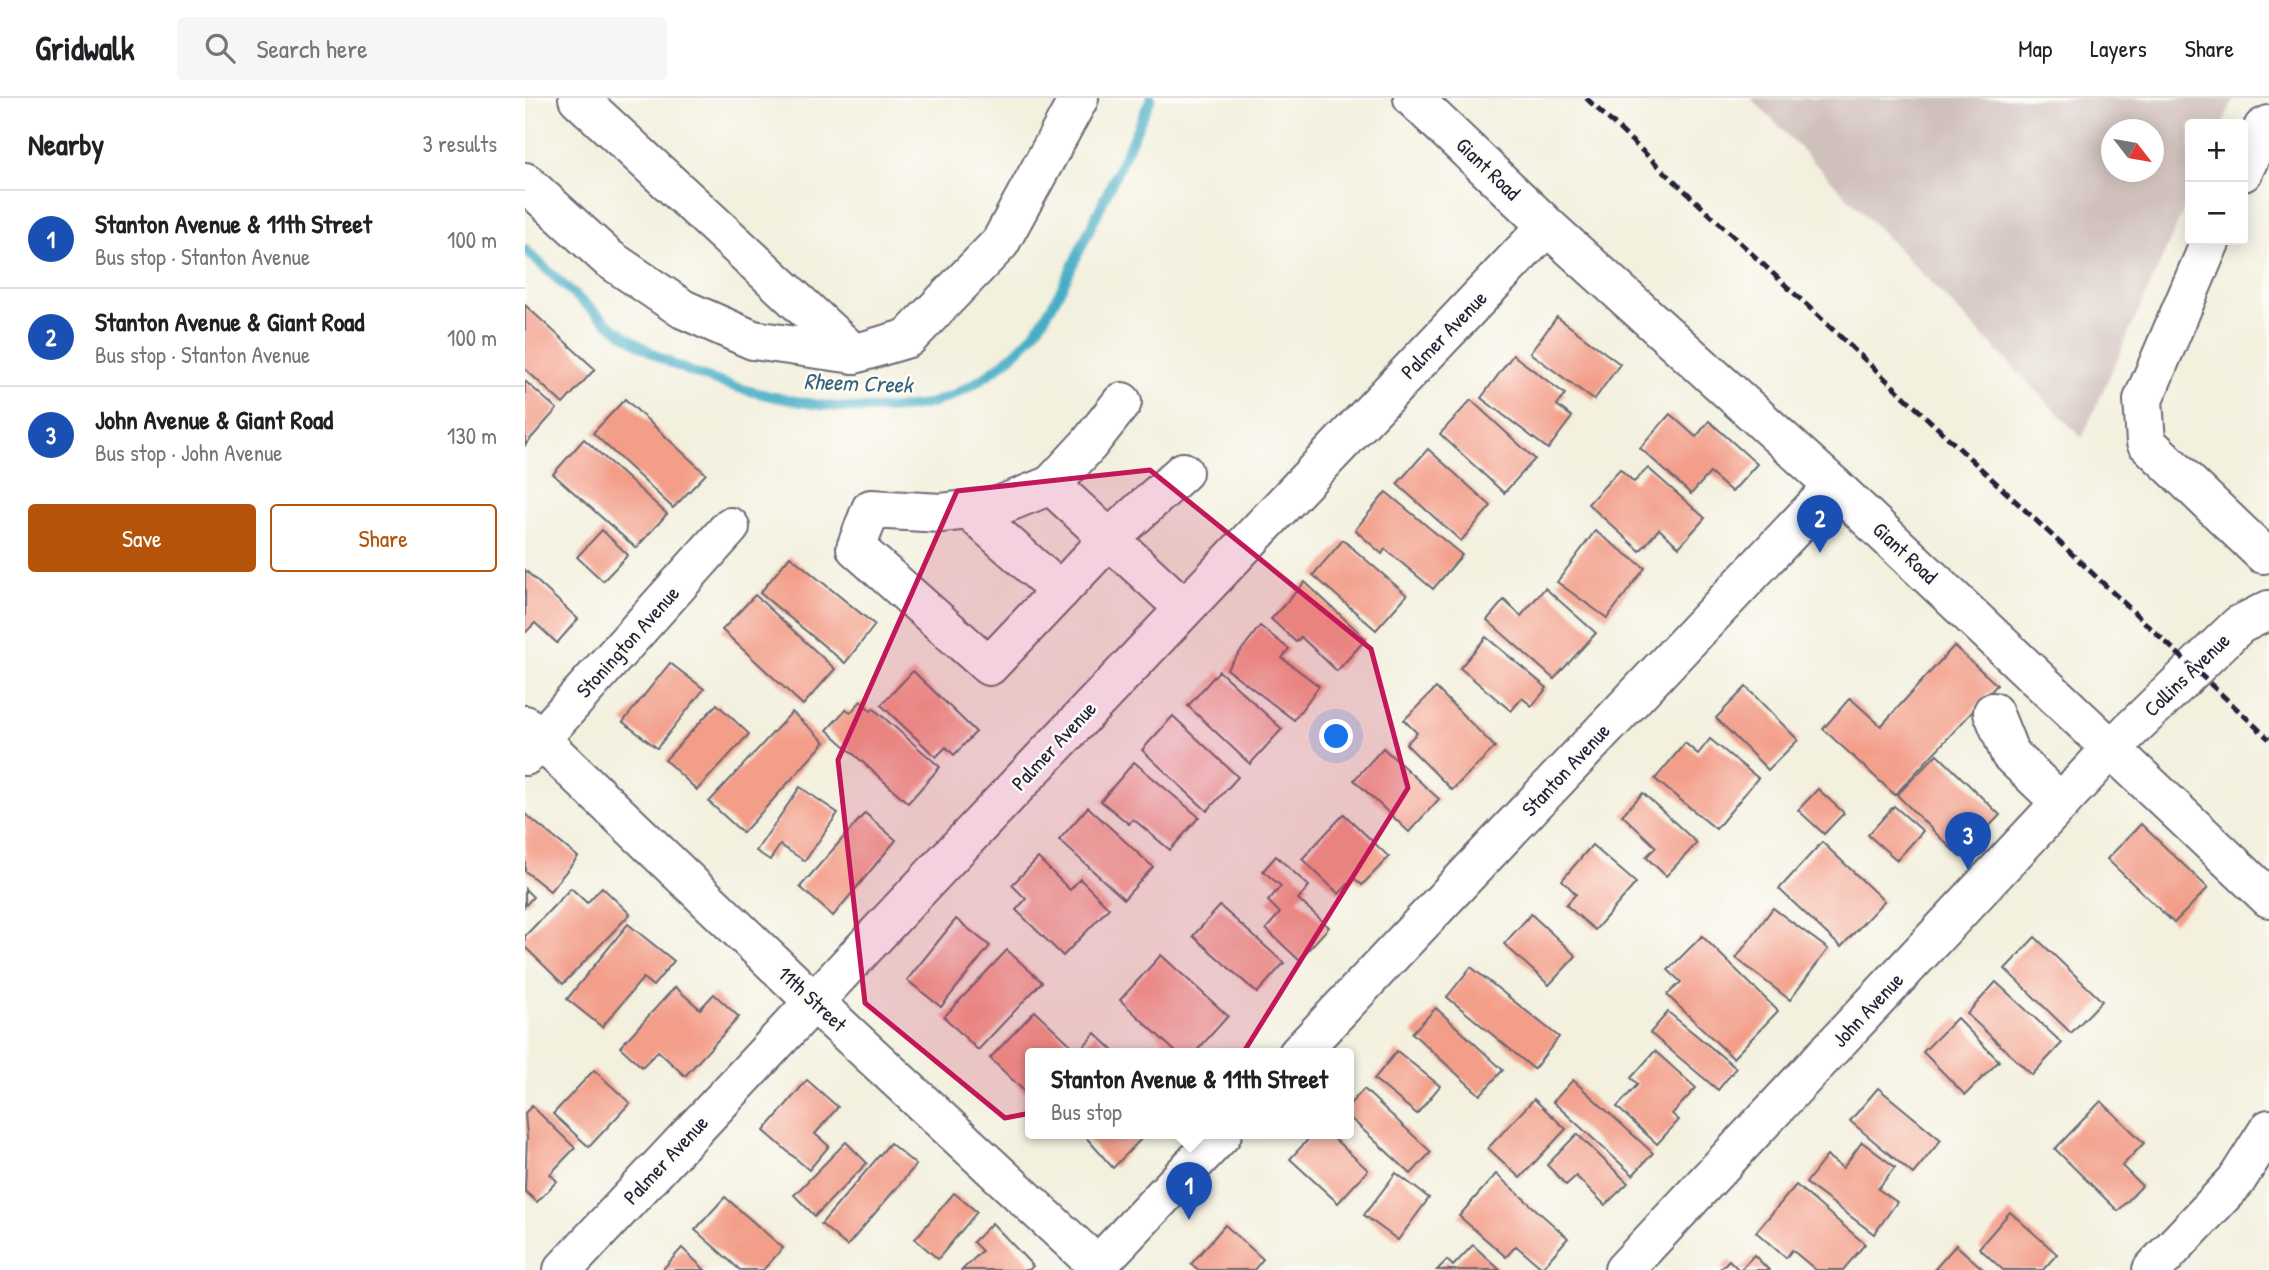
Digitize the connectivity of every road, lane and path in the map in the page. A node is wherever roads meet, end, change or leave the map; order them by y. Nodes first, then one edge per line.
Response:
1 (578, 98) edge
2 (1079, 98) edge
3 (1413, 98) edge
4 (2269, 125) edge
5 (2248, 161) edge
6 (525, 182) edge
7 (1547, 226) junction
8 (2209, 245) edge
9 (854, 354) junction
10 (1122, 402) dead end
11 (1183, 472) dead end
12 (1051, 485) junction
13 (1834, 486) junction
14 (969, 510) junction
15 (730, 527) dead end
16 (1109, 540) junction
17 (2267, 563) edge
18 (1060, 591) junction
19 (1184, 608) junction
20 (2269, 610) edge
21 (1993, 712) dead end
22 (530, 740) edge
23 (2111, 749) junction
24 (2061, 803) junction
25 (2269, 898) edge
26 (814, 1002) junction
27 (1304, 1048) edge
28 (2269, 1129) edge
29 (1217, 1139) edge
30 (1098, 1269) edge
31 (563, 1270) edge
32 (1624, 1270) edge
33 (2152, 1270) edge

1 - 9 street
2 - 9 street
3 - 7 street, Giant Road
4 - 5 street
6 - 9 street
7 - 13 street, Giant Road
7 - 19 street, Palmer Avenue
8 - 17 street
10 - 12 street
11 - 16 street
12 - 14 street
12 - 16 street
13 - 23 street, Giant Road
13 - 27 street, Stanton Avenue
14 - 18 street
14 - 18 street
15 - 22 street, Stonington Avenue
16 - 18 street
16 - 19 street
19 - 26 street, Palmer Avenue
20 - 23 street, Collins Avenue
21 - 24 street
22 - 26 street, 11th Street
23 - 24 street, John Avenue
23 - 25 street, Giant Road
24 - 32 street, John Avenue
26 - 30 street, 11th Street
26 - 31 street, Palmer Avenue
28 - 33 street
29 - 30 street

